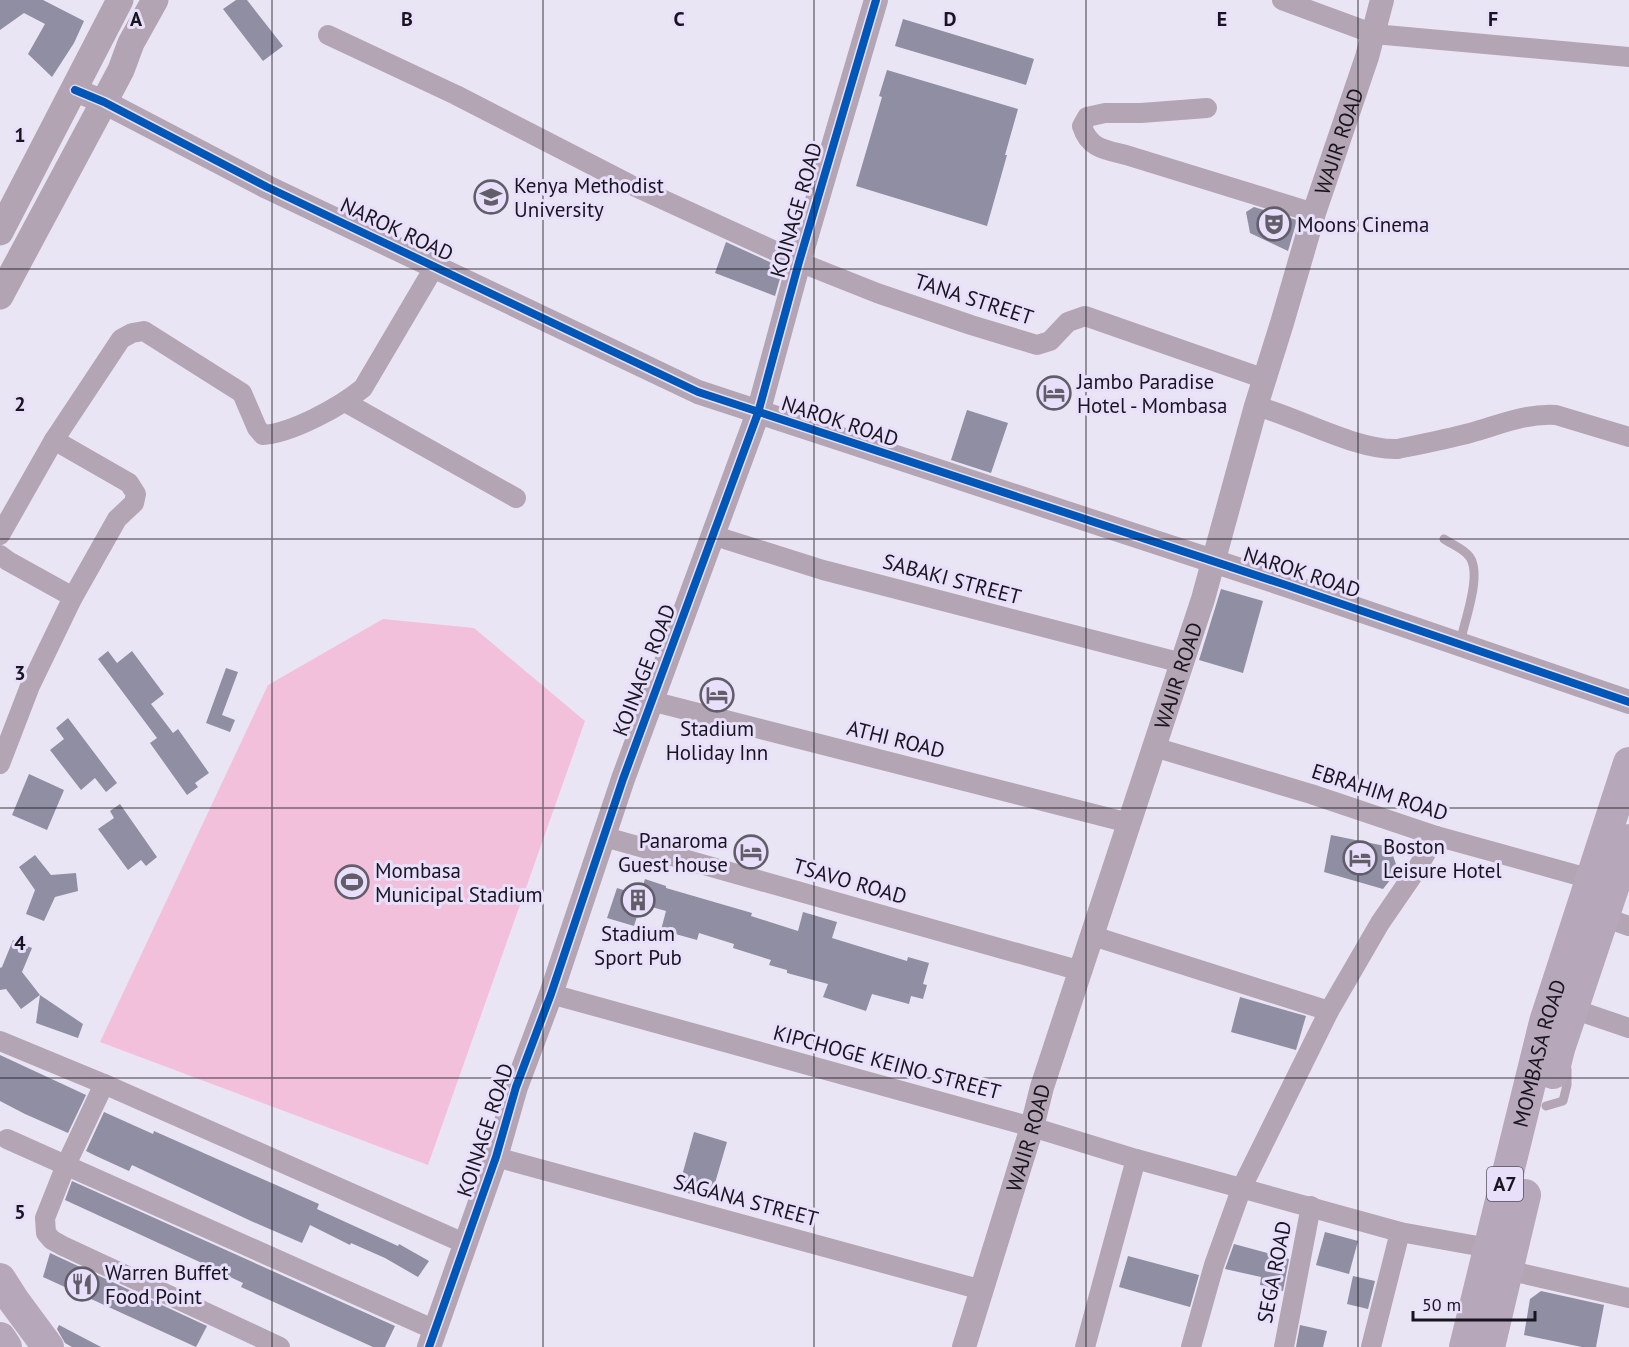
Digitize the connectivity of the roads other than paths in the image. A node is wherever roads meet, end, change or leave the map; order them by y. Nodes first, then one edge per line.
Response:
1 (120, 0) edge
2 (155, 0) edge
3 (876, 0) edge
4 (1282, 0) edge
5 (1382, 0) edge
6 (1374, 34) junction
7 (328, 35) dead end
8 (1629, 57) edge
9 (75, 90) junction
10 (104, 102) junction
11 (1207, 108) dead end
12 (1314, 213) junction
13 (2, 223) edge
14 (799, 262) junction
15 (435, 266) junction
16 (0, 296) edge
17 (1265, 379) junction
18 (345, 402) junction
19 (1256, 406) junction
20 (758, 413) junction
21 (1629, 437) edge
22 (54, 440) junction
23 (516, 498) dead end
24 (0, 535) edge
25 (712, 535) junction
26 (1444, 539) dead end
27 (0, 555) edge
28 (1214, 562) junction
29 (73, 597) junction
30 (1460, 643) junction
31 (1182, 663) junction
32 (651, 701) junction
33 (1629, 702) edge
34 (1154, 747) junction
35 (1629, 763) edge
36 (0, 764) edge
37 (1129, 823) junction
38 (605, 837) junction
39 (1436, 837) junction
40 (1629, 840) edge
41 (1591, 879) junction
42 (1616, 921) edge
43 (1093, 936) junction
44 (1081, 971) junction
45 (551, 994) junction
46 (1573, 1009) junction
47 (1329, 1011) junction
48 (1629, 1028) edge
49 (0, 1041) edge
50 (104, 1084) junction
51 (1032, 1126) junction
52 (7, 1139) dead end
53 (496, 1157) junction
54 (1136, 1159) junction
55 (66, 1164) junction
56 (1242, 1187) junction
57 (1311, 1206) junction
58 (1400, 1232) junction
59 (1503, 1240) junction
60 (466, 1244) junction
61 (2, 1288) edge
62 (982, 1290) junction
63 (1629, 1298) edge
64 (1485, 1315) junction
65 (0, 1338) edge
66 (432, 1339) edge
67 (6, 1347) edge
68 (48, 1347) edge
69 (280, 1347) edge
70 (964, 1347) edge
71 (1085, 1347) edge
72 (1191, 1347) edge
73 (1284, 1347) edge
74 (1371, 1347) edge
75 (1465, 1347) edge
76 (1489, 1347) edge

1 - 9 main road
2 - 10 main road
3 - 14 street, KOINAGE ROAD
4 - 6 street
5 - 6 street, WAJIR ROAD
6 - 8 street
6 - 12 street, WAJIR ROAD
7 - 14 street, TANA STREET
9 - 10 street, NAROK ROAD
9 - 13 main road
10 - 15 street, NAROK ROAD
10 - 16 main road
11 - 12 street
12 - 17 street, WAJIR ROAD
14 - 17 street, TANA STREET
14 - 20 street, KOINAGE ROAD
15 - 18 street
15 - 20 street, NAROK ROAD
17 - 19 street, WAJIR ROAD
18 - 22 street
18 - 23 street
19 - 21 street
19 - 28 street, WAJIR ROAD
20 - 25 street, KOINAGE ROAD
20 - 28 street, NAROK ROAD
22 - 24 street
22 - 29 street
25 - 31 street, SABAKI STREET
25 - 32 street, KOINAGE ROAD
26 - 30 lane
27 - 29 street
28 - 30 street, NAROK ROAD
28 - 31 street, WAJIR ROAD
29 - 36 street
30 - 33 street, NAROK ROAD
31 - 34 street, WAJIR ROAD
32 - 37 street, ATHI ROAD
32 - 38 street, KOINAGE ROAD
34 - 37 street, WAJIR ROAD
34 - 39 street, EBRAHIM ROAD
35 - 41 highway, MOMBASA ROAD / A7
37 - 43 street, WAJIR ROAD
38 - 44 street, TSAVO ROAD
38 - 45 street, KOINAGE ROAD
39 - 41 street, EBRAHIM ROAD
39 - 47 street
40 - 42 highway, MOMBASA ROAD / A7
41 - 59 highway, MOMBASA ROAD / A7
42 - 46 highway, MOMBASA ROAD / A7
43 - 44 street, WAJIR ROAD
43 - 47 street
44 - 51 street, WAJIR ROAD
45 - 51 street, KIPCHOGE KEINO STREET
45 - 53 street, KOINAGE ROAD
46 - 48 street
46 - 59 highway, MOMBASA ROAD / A7
47 - 56 street
49 - 50 street
50 - 55 street
50 - 60 street
51 - 54 street, KIPCHOGE KEINO STREET
51 - 62 street, WAJIR ROAD
52 - 55 street
53 - 60 street, KOINAGE ROAD
53 - 62 street, SAGANA STREET
54 - 56 street, KIPCHOGE KEINO STREET
54 - 71 street
55 - 66 street
55 - 69 street
56 - 57 street, KIPCHOGE KEINO STREET
56 - 72 street
57 - 58 street, KIPCHOGE KEINO STREET
57 - 73 street, SEGA ROAD
58 - 59 street, KIPCHOGE KEINO STREET
58 - 74 street
59 - 63 street, KIPCHOGE KEINO STREET
59 - 64 highway, MOMBASA ROAD / A7
60 - 66 street, KOINAGE ROAD
61 - 68 highway
62 - 70 street, WAJIR ROAD
64 - 75 highway, MOMBASA ROAD / A7
64 - 76 highway, MOMBASA ROAD / A7
65 - 67 highway

